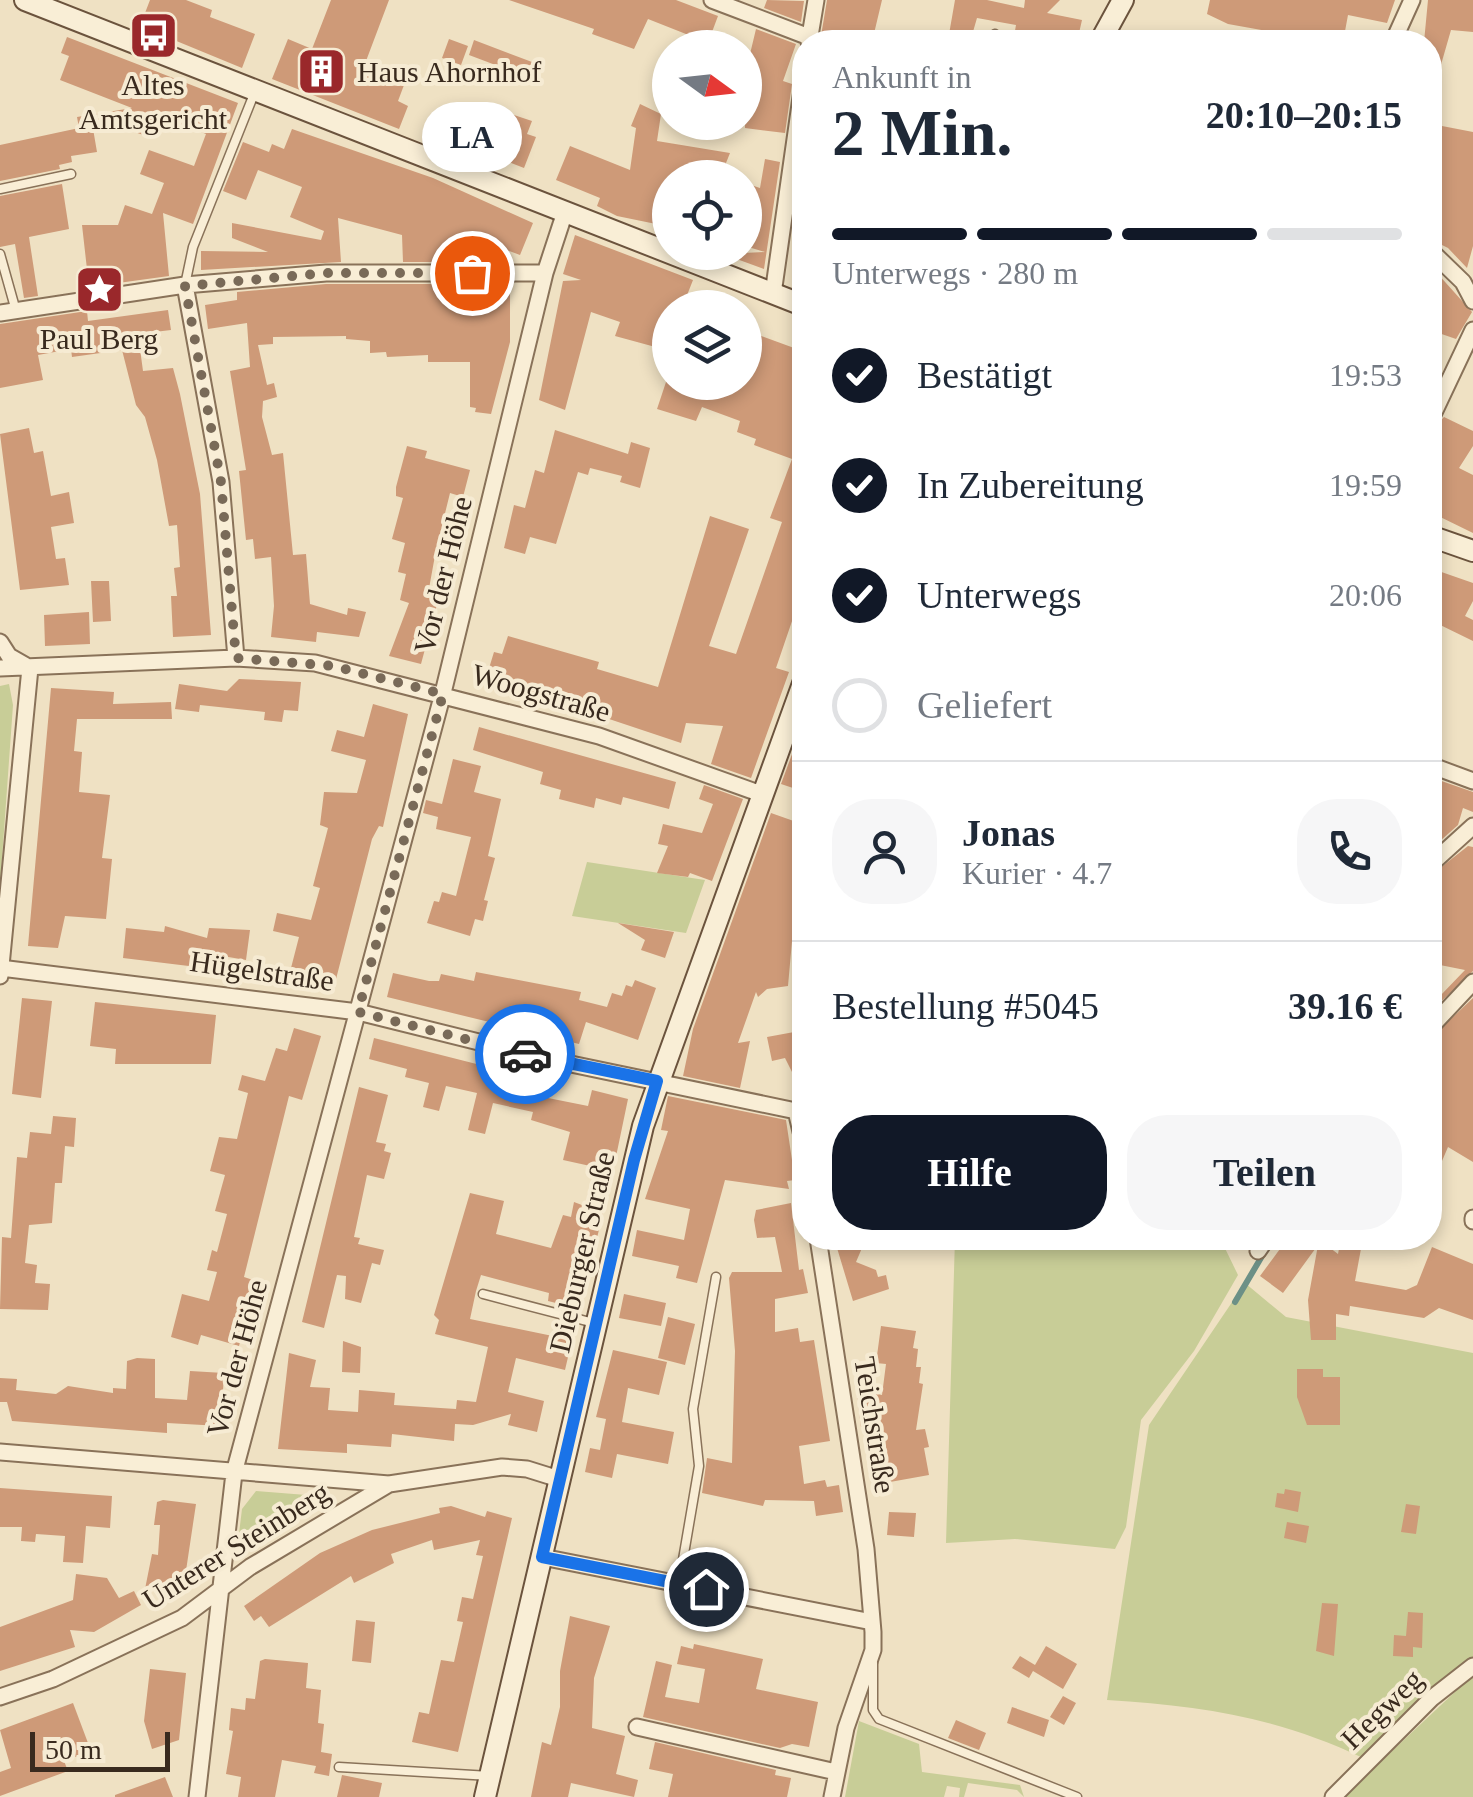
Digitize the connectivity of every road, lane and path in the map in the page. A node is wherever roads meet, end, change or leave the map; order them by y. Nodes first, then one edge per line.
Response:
1 (25, 0) edge
2 (712, 0) edge
3 (816, 0) edge
4 (1123, 0) edge
5 (1412, 0) edge
6 (52, 5) edge
7 (811, 30) edge
8 (1107, 30) edge
9 (1398, 30) edge
10 (792, 33) edge
11 (256, 90) junction
12 (792, 163) edge
13 (71, 174) dead end
14 (0, 188) edge
15 (565, 212) junction
16 (0, 254) edge
17 (1442, 261) edge
18 (544, 273) junction
19 (185, 286) junction
20 (774, 294) junction
21 (792, 301) edge
22 (1473, 301) edge
23 (8, 312) edge
24 (1473, 330) edge
25 (1442, 396) edge
26 (1442, 540) edge
27 (1473, 551) edge
28 (0, 642) edge
29 (236, 658) junction
30 (0, 668) edge
31 (30, 668) junction
32 (443, 694) junction
33 (792, 715) edge
34 (1442, 769) edge
35 (1473, 781) edge
36 (764, 794) junction
37 (1473, 826) edge
38 (1442, 854) edge
39 (0, 968) edge
40 (0, 977) edge
41 (1470, 985) edge
42 (358, 1012) junction
43 (1442, 1015) edge
44 (657, 1081) junction
45 (792, 1107) edge
46 (820, 1250) edge
47 (716, 1277) dead end
48 (482, 1294) dead end
49 (596, 1324) junction
50 (0, 1452) edge
51 (234, 1473) junction
52 (560, 1479) junction
53 (389, 1484) junction
54 (542, 1557) junction
55 (679, 1584) junction
56 (218, 1592) junction
57 (872, 1622) junction
58 (873, 1650) junction
59 (1473, 1666) edge
60 (0, 1697) edge
61 (637, 1728) dead end
62 (339, 1767) dead end
63 (836, 1772) junction
64 (490, 1776) junction
65 (196, 1797) edge
66 (485, 1797) edge
67 (832, 1797) edge
68 (1076, 1797) edge
69 (1333, 1797) edge

1 - 6 street
2 - 10 street
3 - 7 street
4 - 8 street
5 - 9 street
6 - 11 street
11 - 15 street
11 - 19 lane
12 - 20 street
13 - 14 lane
15 - 18 street, Vor der Höhe
15 - 20 street
16 - 23 lane
17 - 22 street
18 - 19 street
18 - 32 street, Vor der Höhe
19 - 23 street
19 - 29 street
20 - 21 street
24 - 25 street
26 - 27 street
28 - 31 street
29 - 31 street, Woogstraße
29 - 32 street, Woogstraße
30 - 31 street, Woogstraße
31 - 39 street
32 - 36 street, Woogstraße
32 - 42 street, Vor der Höhe
33 - 36 street, Dieburger Straße
34 - 35 street
36 - 44 street, Dieburger Straße
37 - 38 street
39 - 40 street
39 - 42 street, Hügelstraße
41 - 43 street
42 - 44 street, Hügelstraße
42 - 51 street, Vor der Höhe
44 - 45 street, Hügelstraße
44 - 49 street, Dieburger Straße
46 - 57 street, Teichstraße
47 - 55 lane
48 - 49 lane
49 - 52 street, Dieburger Straße
50 - 51 street
51 - 53 street
51 - 56 street, Vor der Höhe
52 - 53 street
52 - 54 street, Dieburger Straße
53 - 56 street, Unterer Steinberg
54 - 55 street
54 - 64 street, Dieburger Straße
55 - 57 street
56 - 60 street, Unterer Steinberg
56 - 65 street, Vor der Höhe
57 - 58 street, Teichstraße
58 - 63 street, Teichstraße
58 - 68 lane
59 - 69 street, Hegweg
61 - 63 street
62 - 64 lane
63 - 67 street, Teichstraße
64 - 66 street, Dieburger Straße

